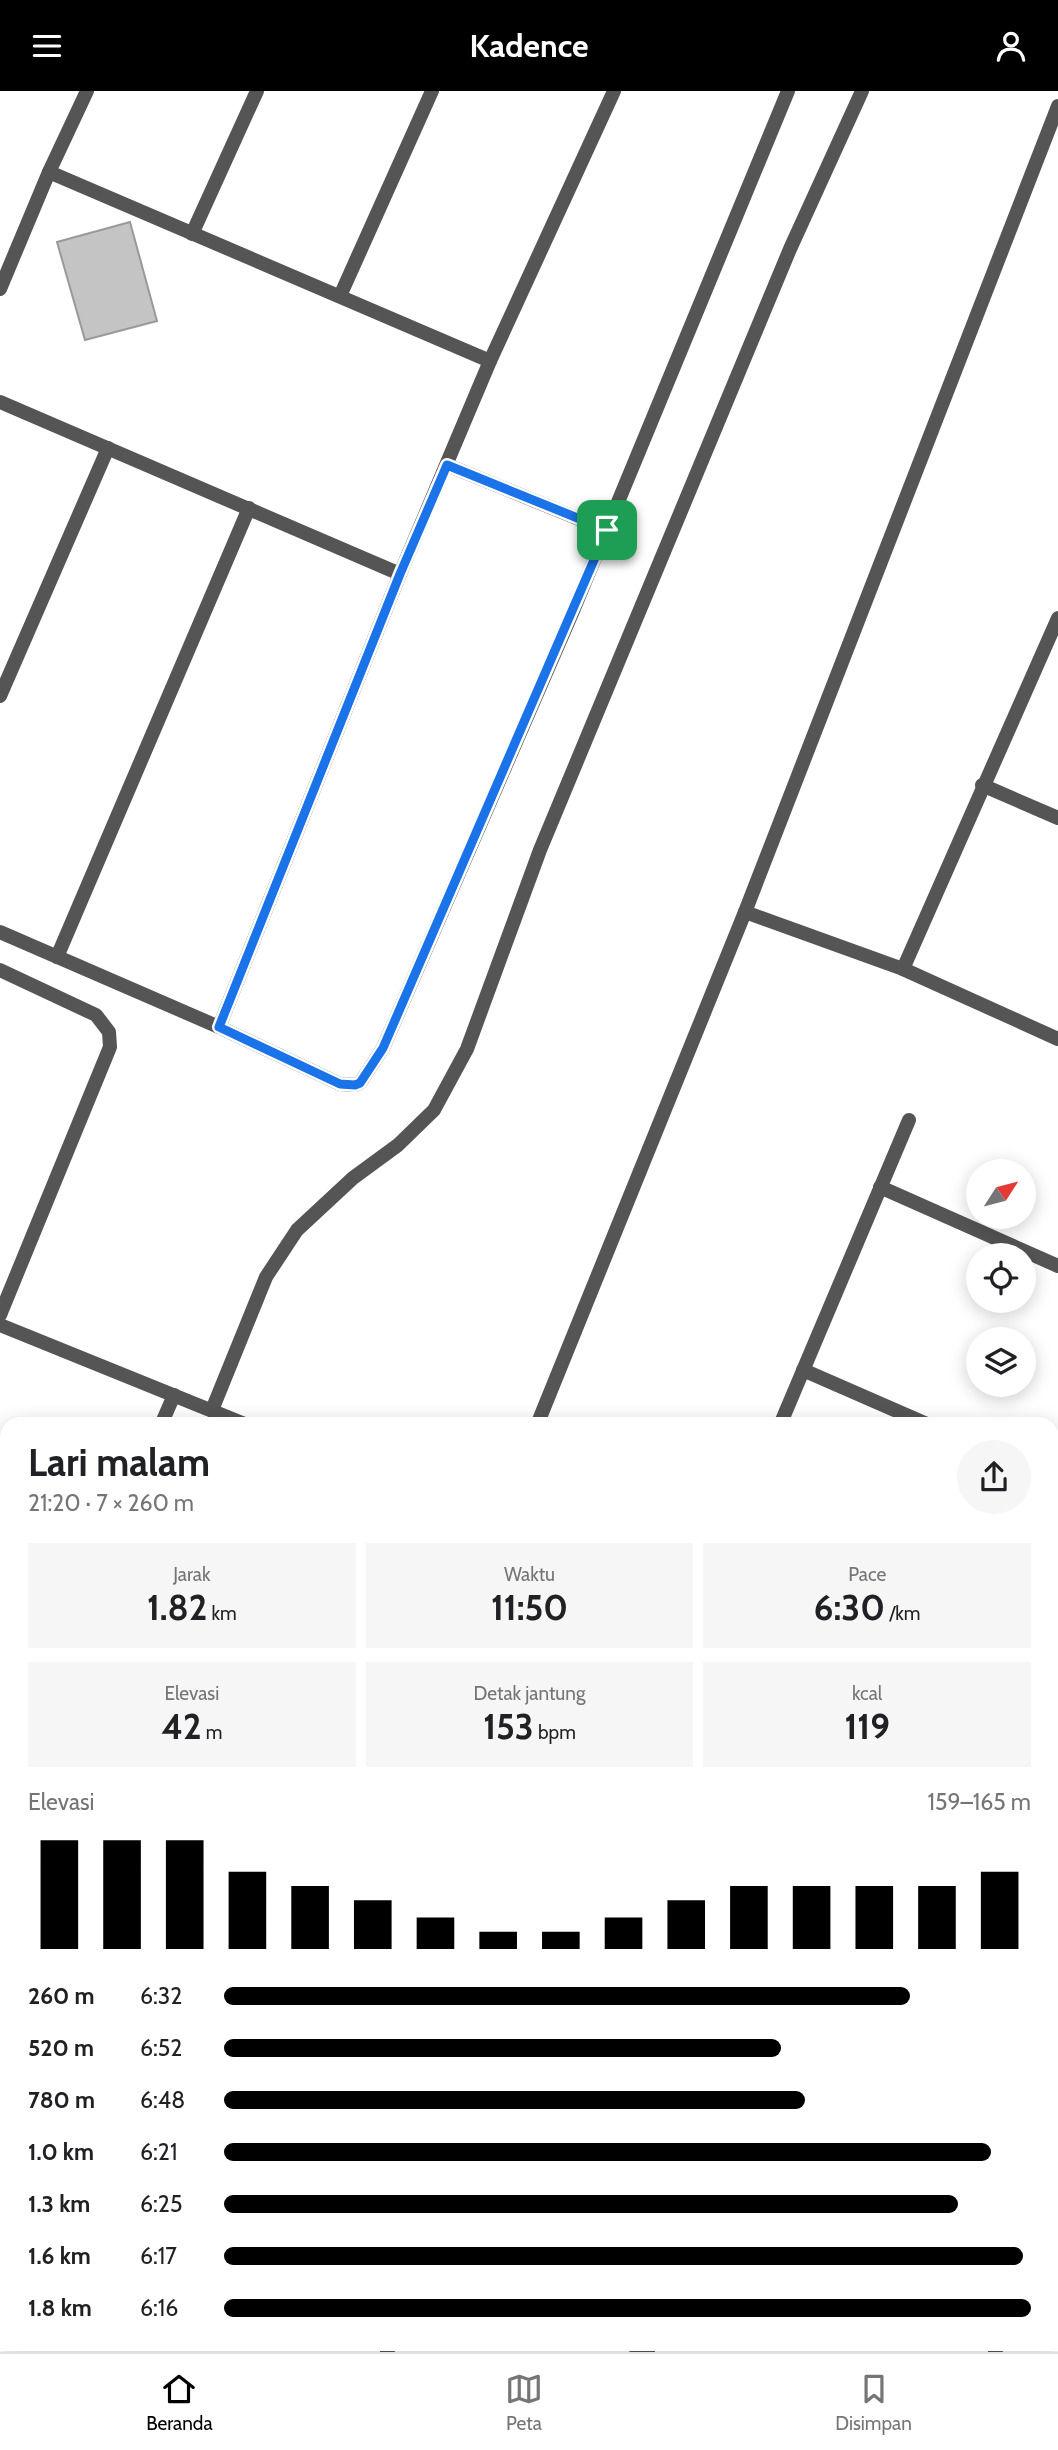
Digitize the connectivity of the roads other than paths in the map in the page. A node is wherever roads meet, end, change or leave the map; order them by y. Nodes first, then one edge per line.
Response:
1 (87, 91) edge
2 (257, 91) edge
3 (432, 91) edge
4 (614, 91) edge
5 (788, 91) edge
6 (862, 91) edge
7 (1058, 106) edge
8 (49, 172) junction
9 (192, 233) junction
10 (0, 289) edge
11 (340, 296) junction
12 (490, 361) junction
13 (0, 402) edge
14 (107, 448) junction
15 (447, 465) junction
16 (249, 509) junction
17 (607, 530) junction
18 (400, 574) junction
19 (1056, 626) edge
20 (0, 697) edge
21 (982, 785) junction
22 (1058, 818) edge
23 (745, 912) junction
24 (0, 932) edge
25 (57, 957) junction
26 (903, 969) junction
27 (0, 970) edge
28 (219, 1027) junction
29 (1058, 1038) edge
30 (909, 1119) dead end
31 (880, 1187) junction
32 (1058, 1266) edge
33 (0, 1315) edge
34 (0, 1325) edge
35 (803, 1370) junction
36 (174, 1395) junction
37 (212, 1410) junction
38 (164, 1417) edge
39 (228, 1417) edge
40 (540, 1417) edge
41 (783, 1417) edge
42 (911, 1417) edge

1 - 8 street
2 - 9 street
3 - 11 street
4 - 12 street
5 - 17 street
6 - 37 street
7 - 23 street
8 - 9 street
8 - 10 street
9 - 11 street
11 - 12 street
12 - 15 street
13 - 14 street
14 - 16 street
14 - 20 street
15 - 17 street
15 - 18 street
16 - 18 street
16 - 25 street
17 - 28 street
18 - 28 street
19 - 21 street
21 - 22 street
21 - 26 street
23 - 26 street
23 - 40 street
24 - 25 street
25 - 28 street
26 - 29 street
27 - 33 street
30 - 31 street
31 - 32 street
31 - 35 street
34 - 36 street
35 - 41 street
35 - 42 street
36 - 37 street
36 - 38 street
37 - 39 street

